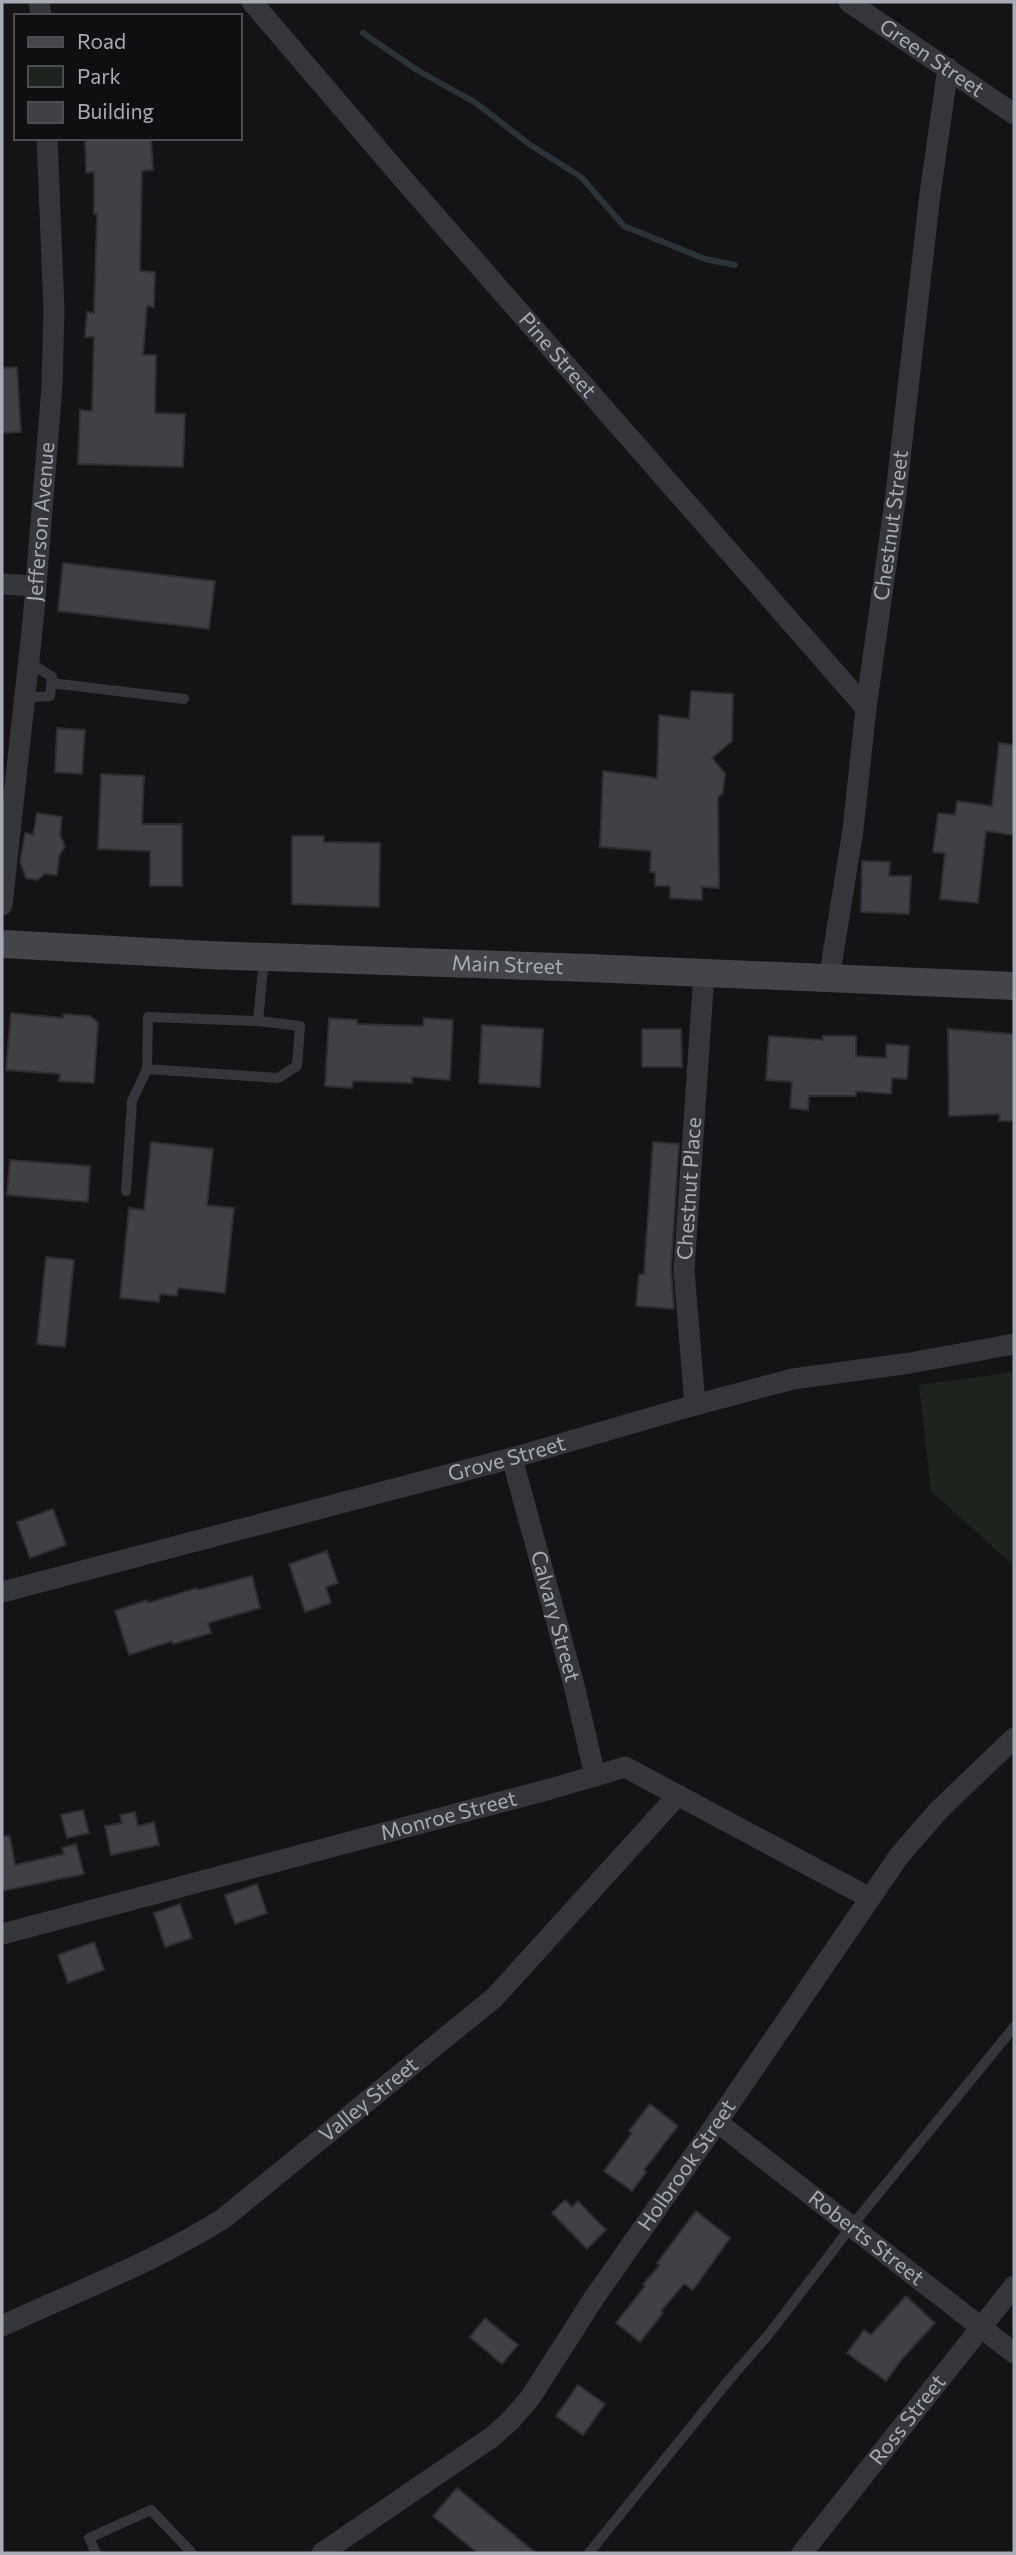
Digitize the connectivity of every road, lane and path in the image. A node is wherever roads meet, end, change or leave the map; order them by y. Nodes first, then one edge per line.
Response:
1 (253, 2) edge
2 (849, 2) edge
3 (948, 68) junction
4 (1014, 114) edge
5 (47, 140) edge
6 (2, 584) edge
7 (35, 586) junction
8 (29, 662) junction
9 (51, 683) junction
10 (25, 698) junction
11 (184, 699) dead end
12 (866, 708) junction
13 (2, 905) edge
14 (2, 944) edge
15 (264, 957) junction
16 (704, 973) junction
17 (829, 979) junction
18 (1014, 986) edge
19 (258, 1021) junction
20 (147, 1069) junction
21 (126, 1191) dead end
22 (1014, 1344) edge
23 (695, 1405) junction
24 (512, 1458) junction
25 (2, 1592) edge
26 (1014, 1738) edge
27 (595, 1776) junction
28 (678, 1795) junction
29 (870, 1898) junction
30 (2, 1934) edge
31 (1014, 2027) edge
32 (717, 2122) junction
33 (851, 2227) junction
34 (1014, 2286) edge
35 (2, 2326) edge
36 (981, 2327) junction
37 (1014, 2353) edge
38 (96, 2553) edge
39 (192, 2553) edge
40 (321, 2553) edge
41 (589, 2553) edge
42 (802, 2553) edge

1 - 12 street, Pine Street
2 - 3 street, Green Street
3 - 4 street, Green Street
3 - 12 street, Chestnut Street
5 - 7 street, Jefferson Avenue
6 - 7 street
7 - 8 street, Jefferson Avenue
8 - 9 lane
8 - 10 street, Jefferson Avenue
9 - 10 lane
9 - 11 lane
10 - 13 street, Jefferson Avenue
12 - 17 street, Chestnut Street
14 - 15 main road, Main Street
15 - 16 main road, Main Street
15 - 19 lane
16 - 17 main road, Main Street
16 - 23 street, Chestnut Place
17 - 18 main road, Main Street
19 - 20 lane
19 - 20 lane
20 - 21 lane
22 - 23 street, Grove Street
23 - 24 street, Grove Street
24 - 25 street, Grove Street
24 - 27 street, Calvary Street
26 - 29 street, Holbrook Street
27 - 28 street, Monroe Street
27 - 30 street, Monroe Street
28 - 29 street, Monroe Street
28 - 35 street, Valley Street
29 - 32 street, Holbrook Street
31 - 33 lane
32 - 33 street, Roberts Street
32 - 40 street, Holbrook Street
33 - 36 street, Roberts Street
33 - 41 lane
34 - 36 street, Ross Street
36 - 37 street, Roberts Street
36 - 42 street, Ross Street
38 - 39 lane

